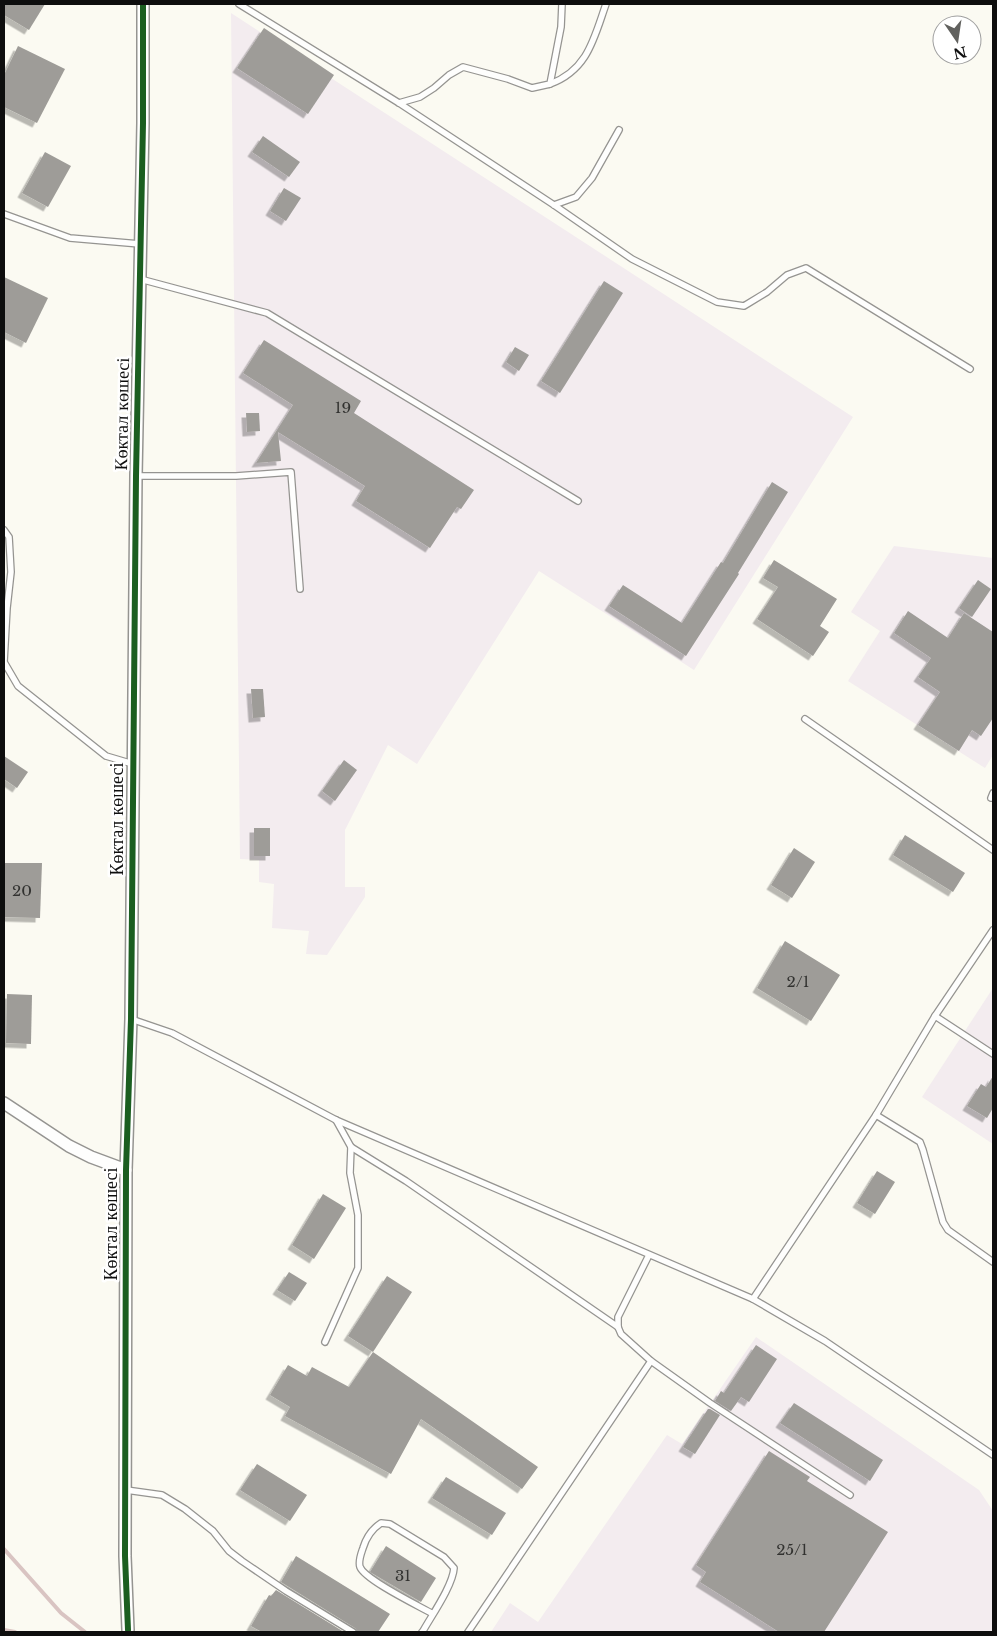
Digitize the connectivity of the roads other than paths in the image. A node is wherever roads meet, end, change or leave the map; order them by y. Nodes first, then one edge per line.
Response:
1 (143, 4) edge
2 (239, 4) edge
3 (562, 4) edge
4 (606, 4) edge
5 (550, 84) junction
6 (399, 104) junction
7 (619, 130) dead end
8 (554, 205) junction
9 (4, 214) edge
10 (140, 244) junction
11 (140, 279) junction
12 (970, 369) dead end
13 (136, 476) junction
14 (578, 501) dead end
15 (4, 530) edge
16 (300, 589) dead end
17 (4, 646) edge
18 (805, 719) dead end
19 (133, 764) junction
20 (993, 793) edge
21 (993, 798) edge
22 (993, 850) edge
23 (993, 930) edge
24 (935, 1016) junction
25 (131, 1019) junction
26 (993, 1054) edge
27 (4, 1103) edge
28 (876, 1115) junction
29 (336, 1120) junction
30 (351, 1147) junction
31 (126, 1170) junction
32 (649, 1254) junction
33 (993, 1262) edge
34 (753, 1298) junction
35 (618, 1326) junction
36 (325, 1342) dead end
37 (651, 1361) junction
38 (993, 1455) edge
39 (126, 1490) junction
40 (850, 1495) dead end
41 (433, 1614) junction
42 (129, 1632) edge
43 (354, 1632) edge
44 (422, 1632) edge
45 (468, 1632) edge

1 - 10 street, Көктал көшесі
2 - 6 lane
3 - 5 lane
4 - 5 lane
5 - 6 lane
6 - 8 lane
7 - 8 lane
8 - 12 lane
9 - 10 lane
10 - 11 street, Көктал көшесі
11 - 13 street, Көктал көшесі
11 - 14 lane
13 - 16 lane
13 - 19 street, Көктал көшесі
15 - 17 lane
17 - 19 lane
18 - 22 lane
19 - 25 street, Көктал көшесі
20 - 21 lane
23 - 24 lane
24 - 26 lane
24 - 28 lane
25 - 29 lane
25 - 31 street, Көктал көшесі
27 - 31 street
28 - 33 lane
28 - 34 lane
29 - 30 lane
29 - 32 lane
30 - 35 lane
30 - 36 lane
31 - 39 street, Көктал көшесі
32 - 34 lane
32 - 35 lane
34 - 38 lane
35 - 37 lane
37 - 40 lane
37 - 45 lane
39 - 42 street, Көктал көшесі
39 - 43 lane
41 - 41 lane
41 - 44 lane

